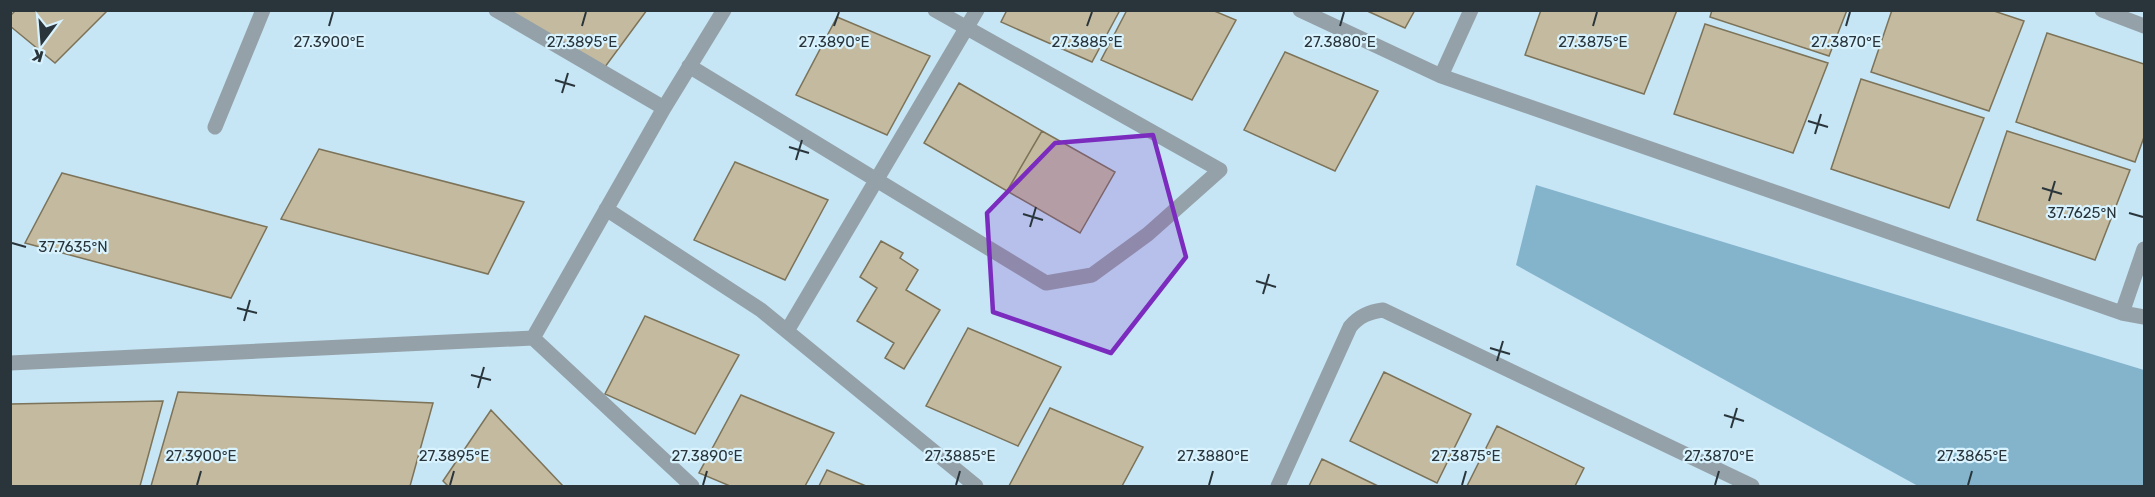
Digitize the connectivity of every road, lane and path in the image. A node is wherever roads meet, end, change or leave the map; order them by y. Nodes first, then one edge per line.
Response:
1 (262, 10) edge
2 (496, 10) edge
3 (724, 10) edge
4 (934, 10) edge
5 (977, 10) edge
6 (1300, 10) edge
7 (1471, 10) edge
8 (2102, 10) edge
9 (2145, 26) edge
10 (965, 28) junction
11 (689, 66) junction
12 (1441, 76) junction
13 (664, 108) junction
14 (215, 127) dead end
15 (876, 180) junction
16 (606, 209) junction
17 (2145, 249) edge
18 (2122, 313) junction
19 (2145, 317) edge
20 (787, 331) junction
21 (533, 338) junction
22 (10, 363) edge
23 (692, 486) edge
24 (976, 486) edge
25 (1278, 486) edge
26 (1752, 486) edge

1 - 14 street
2 - 13 street
3 - 11 street
4 - 10 street
5 - 10 street
6 - 12 street
7 - 12 street
8 - 9 street
10 - 15 street
10 - 15 street
11 - 13 street
11 - 15 street
12 - 18 street
13 - 16 street
15 - 20 street
16 - 20 street
16 - 21 street
17 - 18 street
18 - 19 street
20 - 24 street
21 - 22 street
21 - 23 street
25 - 26 street

